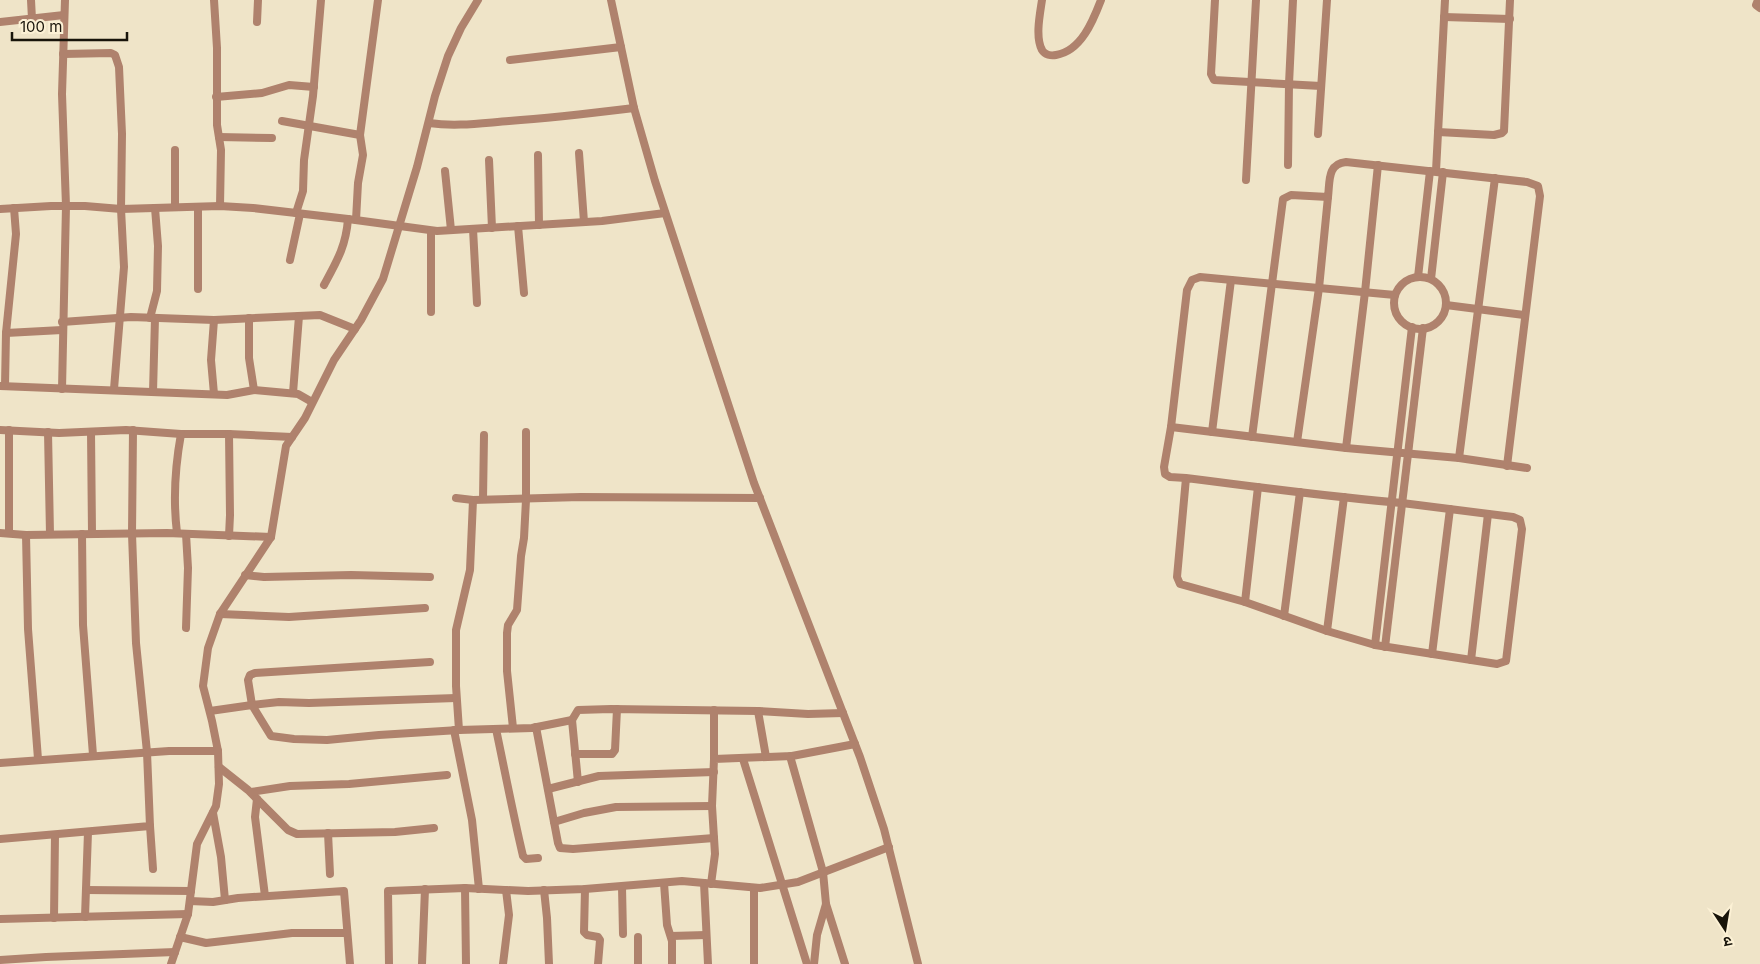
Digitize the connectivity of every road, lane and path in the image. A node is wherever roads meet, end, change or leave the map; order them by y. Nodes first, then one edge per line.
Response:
1 (31, 0) edge
2 (65, 0) edge
3 (214, 0) edge
4 (258, 0) edge
5 (321, 0) edge
6 (378, 0) edge
7 (478, 0) edge
8 (611, 0) edge
9 (1042, 0) edge
10 (1101, 0) edge
11 (1215, 0) edge
12 (1256, 0) edge
13 (1293, 0) edge
14 (1327, 0) edge
15 (1445, 0) edge
16 (1510, 0) edge
17 (1758, 0) edge
18 (1760, 8) edge
19 (64, 15) junction
20 (1444, 18) junction
21 (32, 19) junction
22 (1510, 19) junction
23 (0, 22) edge
24 (257, 22) dead end
25 (621, 47) junction
26 (63, 54) junction
27 (510, 60) dead end
28 (1250, 82) junction
29 (1289, 84) junction
30 (1321, 86) junction
31 (314, 87) junction
32 (216, 97) junction
33 (634, 108) junction
34 (282, 121) dead end
35 (429, 123) junction
36 (309, 127) junction
37 (1438, 132) junction
38 (1318, 134) dead end
39 (360, 135) junction
40 (219, 137) junction
41 (272, 138) dead end
42 (175, 150) dead end
43 (579, 153) dead end
44 (538, 155) dead end
45 (489, 160) dead end
46 (1288, 165) dead end
47 (1378, 165) junction
48 (445, 171) dead end
49 (1436, 171) junction
50 (1495, 178) junction
51 (1246, 180) dead end
52 (1328, 197) junction
53 (66, 206) junction
54 (220, 206) junction
55 (176, 207) junction
56 (198, 207) junction
57 (14, 208) junction
58 (155, 208) junction
59 (0, 209) edge
60 (122, 209) junction
61 (666, 213) junction
62 (298, 214) junction
63 (352, 219) junction
64 (584, 222) junction
65 (539, 225) junction
66 (518, 226) junction
67 (400, 227) junction
68 (492, 228) junction
69 (473, 229) junction
70 (451, 230) junction
71 (431, 231) junction
72 (290, 260) dead end
73 (1418, 277) junction
74 (1430, 279) junction
75 (1231, 280) junction
76 (1272, 283) junction
77 (324, 284) dead end
78 (1319, 288) junction
79 (198, 289) dead end
80 (1365, 292) junction
81 (524, 293) dead end
82 (1395, 295) junction
83 (477, 303) dead end
84 (1446, 305) junction
85 (1479, 309) junction
86 (431, 312) dead end
87 (1524, 315) junction
88 (300, 316) junction
89 (120, 318) junction
90 (152, 318) junction
91 (249, 318) junction
92 (214, 320) junction
93 (3, 324) edge
94 (62, 326) junction
95 (1412, 327) junction
96 (1422, 328) junction
97 (355, 329) junction
98 (6, 333) junction
99 (3, 353) edge
100 (2, 386) edge
101 (62, 389) junction
102 (114, 389) junction
103 (254, 390) junction
104 (153, 392) junction
105 (293, 393) junction
106 (214, 394) junction
107 (312, 402) junction
108 (1171, 427) junction
109 (4, 430) edge
110 (133, 430) junction
111 (48, 432) junction
112 (91, 432) junction
113 (526, 432) dead end
114 (1212, 432) junction
115 (180, 434) junction
116 (229, 434) junction
117 (484, 435) dead end
118 (292, 437) junction
119 (1252, 437) junction
120 (1297, 442) junction
121 (1346, 448) junction
122 (1398, 454) junction
123 (1408, 454) junction
124 (1459, 458) junction
125 (1507, 466) junction
126 (1527, 468) dead end
127 (1186, 478) junction
128 (1258, 487) junction
129 (1300, 492) junction
130 (1344, 497) junction
131 (456, 498) dead end
132 (760, 498) junction
133 (473, 500) junction
134 (483, 500) junction
135 (526, 500) junction
136 (1392, 502) junction
137 (1402, 504) junction
138 (1450, 509) junction
139 (1488, 514) junction
140 (0, 532) edge
141 (9, 533) junction
142 (50, 534) junction
143 (82, 534) junction
144 (92, 534) junction
145 (132, 534) junction
146 (177, 534) junction
147 (186, 534) junction
148 (26, 535) junction
149 (229, 536) junction
150 (271, 537) junction
151 (246, 575) junction
152 (430, 577) dead end
153 (1245, 602) junction
154 (424, 608) dead end
155 (220, 614) junction
156 (1284, 616) junction
157 (186, 628) dead end
158 (1327, 631) junction
159 (1376, 645) junction
160 (1385, 647) junction
161 (1432, 654) junction
162 (1472, 660) junction
163 (430, 662) dead end
164 (456, 698) junction
165 (252, 705) junction
166 (617, 709) junction
167 (714, 710) junction
168 (210, 711) junction
169 (758, 711) junction
170 (843, 713) junction
171 (572, 720) junction
172 (513, 728) junction
173 (536, 728) junction
174 (496, 729) junction
175 (457, 730) junction
176 (855, 744) junction
177 (218, 751) junction
178 (147, 752) junction
179 (575, 754) junction
180 (93, 755) junction
181 (790, 756) junction
182 (766, 757) junction
183 (38, 759) junction
184 (714, 759) junction
185 (743, 759) junction
186 (0, 763) edge
187 (219, 767) junction
188 (714, 772) junction
189 (447, 775) dead end
190 (578, 782) junction
191 (548, 789) junction
192 (251, 792) junction
193 (257, 798) junction
194 (712, 806) junction
195 (213, 813) junction
196 (554, 822) junction
197 (150, 826) junction
198 (434, 828) dead end
199 (88, 832) junction
200 (328, 833) junction
201 (55, 834) junction
202 (714, 838) junction
203 (0, 839) edge
204 (889, 847) junction
205 (538, 858) dead end
206 (153, 869) dead end
207 (823, 872) junction
208 (330, 874) dead end
209 (664, 883) junction
210 (708, 884) junction
211 (782, 885) junction
212 (622, 886) junction
213 (466, 888) junction
214 (479, 888) junction
215 (754, 888) junction
216 (425, 889) junction
217 (585, 889) junction
218 (86, 890) junction
219 (506, 890) junction
220 (544, 890) junction
221 (191, 891) junction
222 (265, 896) junction
223 (225, 900) junction
224 (190, 901) junction
225 (826, 904) junction
226 (188, 914) junction
227 (85, 917) junction
228 (54, 918) junction
229 (0, 919) edge
230 (347, 933) junction
231 (623, 934) dead end
232 (706, 935) junction
233 (638, 936) dead end
234 (671, 936) junction
235 (180, 938) junction
236 (175, 952) junction
237 (0, 960) edge
238 (915, 963) edge
239 (171, 964) edge
240 (350, 964) edge
241 (390, 964) edge
242 (422, 964) edge
243 (466, 964) edge
244 (503, 964) edge
245 (549, 964) edge
246 (598, 964) edge
247 (638, 964) edge
248 (672, 964) edge
249 (708, 964) edge
250 (754, 964) edge
251 (807, 964) edge
252 (814, 964) edge
253 (846, 964) edge

1 - 21 street
2 - 19 street
3 - 32 street
4 - 24 street
5 - 31 street
6 - 39 street
7 - 35 street
8 - 25 street
9 - 10 street
11 - 28 street
12 - 28 street
13 - 29 street
14 - 30 street
15 - 20 street
16 - 22 street
17 - 18 street
19 - 21 street
19 - 26 street
20 - 22 street
20 - 37 street
21 - 23 street
22 - 37 street
25 - 27 street
25 - 33 street
26 - 53 street
26 - 60 street
28 - 29 street
28 - 51 street
29 - 30 street
29 - 46 street
30 - 38 street
31 - 32 street
31 - 36 street
32 - 40 street
33 - 35 street
33 - 61 street
34 - 36 street
35 - 67 street
36 - 39 street
36 - 62 street
37 - 49 street
39 - 63 street
40 - 41 street
40 - 54 street
42 - 55 street
43 - 64 street
44 - 65 street
45 - 68 street
47 - 49 street
47 - 52 street
47 - 80 street
48 - 70 street
49 - 50 street
49 - 73 street
49 - 74 street
50 - 85 street
50 - 87 street
52 - 76 street
52 - 78 street
53 - 57 street
53 - 60 street
53 - 94 street
54 - 56 street
54 - 62 street
55 - 56 street
55 - 58 street
56 - 79 street
57 - 59 street
57 - 93 street
58 - 60 street
58 - 90 street
60 - 89 street
61 - 64 street
61 - 132 street
62 - 63 street
62 - 72 street
63 - 67 street
63 - 77 street
64 - 65 street
65 - 66 street
66 - 68 street
66 - 81 street
67 - 71 street
67 - 97 street
68 - 69 street
69 - 70 street
69 - 83 street
70 - 71 street
71 - 86 street
73 - 74 street
73 - 82 street
74 - 84 street
75 - 76 street
75 - 108 street
75 - 114 street
76 - 78 street
76 - 119 street
78 - 80 street
78 - 120 street
80 - 82 street
80 - 121 street
82 - 95 street
84 - 85 street
84 - 96 street
85 - 87 street
85 - 124 street
87 - 125 street
88 - 91 street
88 - 97 street
88 - 105 street
89 - 90 street
89 - 94 street
89 - 102 street
90 - 92 street
90 - 104 street
91 - 92 street
91 - 103 street
92 - 106 street
93 - 98 street
94 - 98 street
94 - 101 street
95 - 96 street
95 - 122 street
96 - 123 street
97 - 107 street
98 - 99 street
99 - 100 street
100 - 101 street
101 - 102 street
102 - 104 street
103 - 105 street
103 - 106 street
104 - 106 street
105 - 107 street
107 - 118 street
108 - 114 street
108 - 127 street
109 - 111 street
109 - 141 street
110 - 112 street
110 - 115 street
110 - 145 street
111 - 112 street
111 - 142 street
112 - 144 street
113 - 135 street
114 - 119 street
115 - 116 street
115 - 146 street
116 - 118 street
116 - 149 street
117 - 134 street
118 - 150 street
119 - 120 street
120 - 121 street
121 - 122 street
122 - 123 street
122 - 136 street
123 - 124 street
123 - 137 street
124 - 125 street
125 - 126 street
127 - 128 street
127 - 153 street
128 - 129 street
128 - 153 street
129 - 130 street
129 - 156 street
130 - 136 street
130 - 158 street
131 - 133 street
132 - 135 street
132 - 170 street
133 - 134 street
133 - 164 street
134 - 135 street
135 - 172 street
136 - 137 street
136 - 159 street
137 - 138 street
137 - 160 street
138 - 139 street
138 - 161 street
139 - 162 street
139 - 162 street
140 - 141 street
141 - 148 street
142 - 143 street
142 - 148 street
143 - 144 street
143 - 180 street
144 - 145 street
145 - 146 street
145 - 178 street
146 - 147 street
147 - 149 street
147 - 157 street
148 - 183 street
149 - 150 street
150 - 151 street
151 - 152 street
151 - 155 street
153 - 156 street
154 - 155 street
155 - 168 street
156 - 158 street
158 - 159 street
159 - 160 street
160 - 161 street
161 - 162 street
163 - 165 street
164 - 165 street
164 - 175 street
165 - 168 street
165 - 175 street
166 - 167 street
166 - 171 street
166 - 179 street
167 - 169 street
167 - 184 street
168 - 177 street
169 - 170 street
169 - 182 street
170 - 176 street
171 - 173 street
171 - 179 street
172 - 173 street
172 - 174 street
173 - 191 street
174 - 175 street
174 - 205 street
175 - 214 street
176 - 181 street
176 - 204 street
177 - 178 street
177 - 187 street
178 - 180 street
178 - 197 street
179 - 190 street
180 - 183 street
181 - 182 street
181 - 207 street
182 - 185 street
183 - 186 street
184 - 185 street
184 - 188 street
185 - 211 street
187 - 192 street
187 - 195 street
188 - 190 street
188 - 194 street
189 - 192 street
190 - 191 street
191 - 196 street
192 - 193 street
193 - 200 street
193 - 222 street
194 - 196 street
194 - 202 street
195 - 221 street
195 - 223 street
196 - 202 street
197 - 199 street
197 - 206 street
198 - 200 street
199 - 201 street
199 - 218 street
200 - 208 street
201 - 203 street
201 - 228 street
202 - 210 street
204 - 207 street
204 - 238 street
207 - 211 street
207 - 225 street
209 - 210 street
209 - 212 street
209 - 234 street
210 - 215 street
210 - 232 street
211 - 215 street
211 - 251 street
212 - 217 street
212 - 231 street
213 - 214 street
213 - 216 street
213 - 243 street
214 - 219 street
215 - 250 street
216 - 241 street
216 - 242 street
217 - 220 street
217 - 246 street
218 - 221 street
218 - 227 street
219 - 220 street
219 - 244 street
220 - 245 street
221 - 224 street
222 - 223 street
222 - 230 street
223 - 224 street
224 - 226 street
225 - 252 street
225 - 253 street
226 - 227 street
226 - 235 street
227 - 228 street
228 - 229 street
230 - 235 street
230 - 240 street
232 - 234 street
232 - 249 street
233 - 247 street
234 - 248 street
235 - 236 street
236 - 237 street
236 - 239 street

